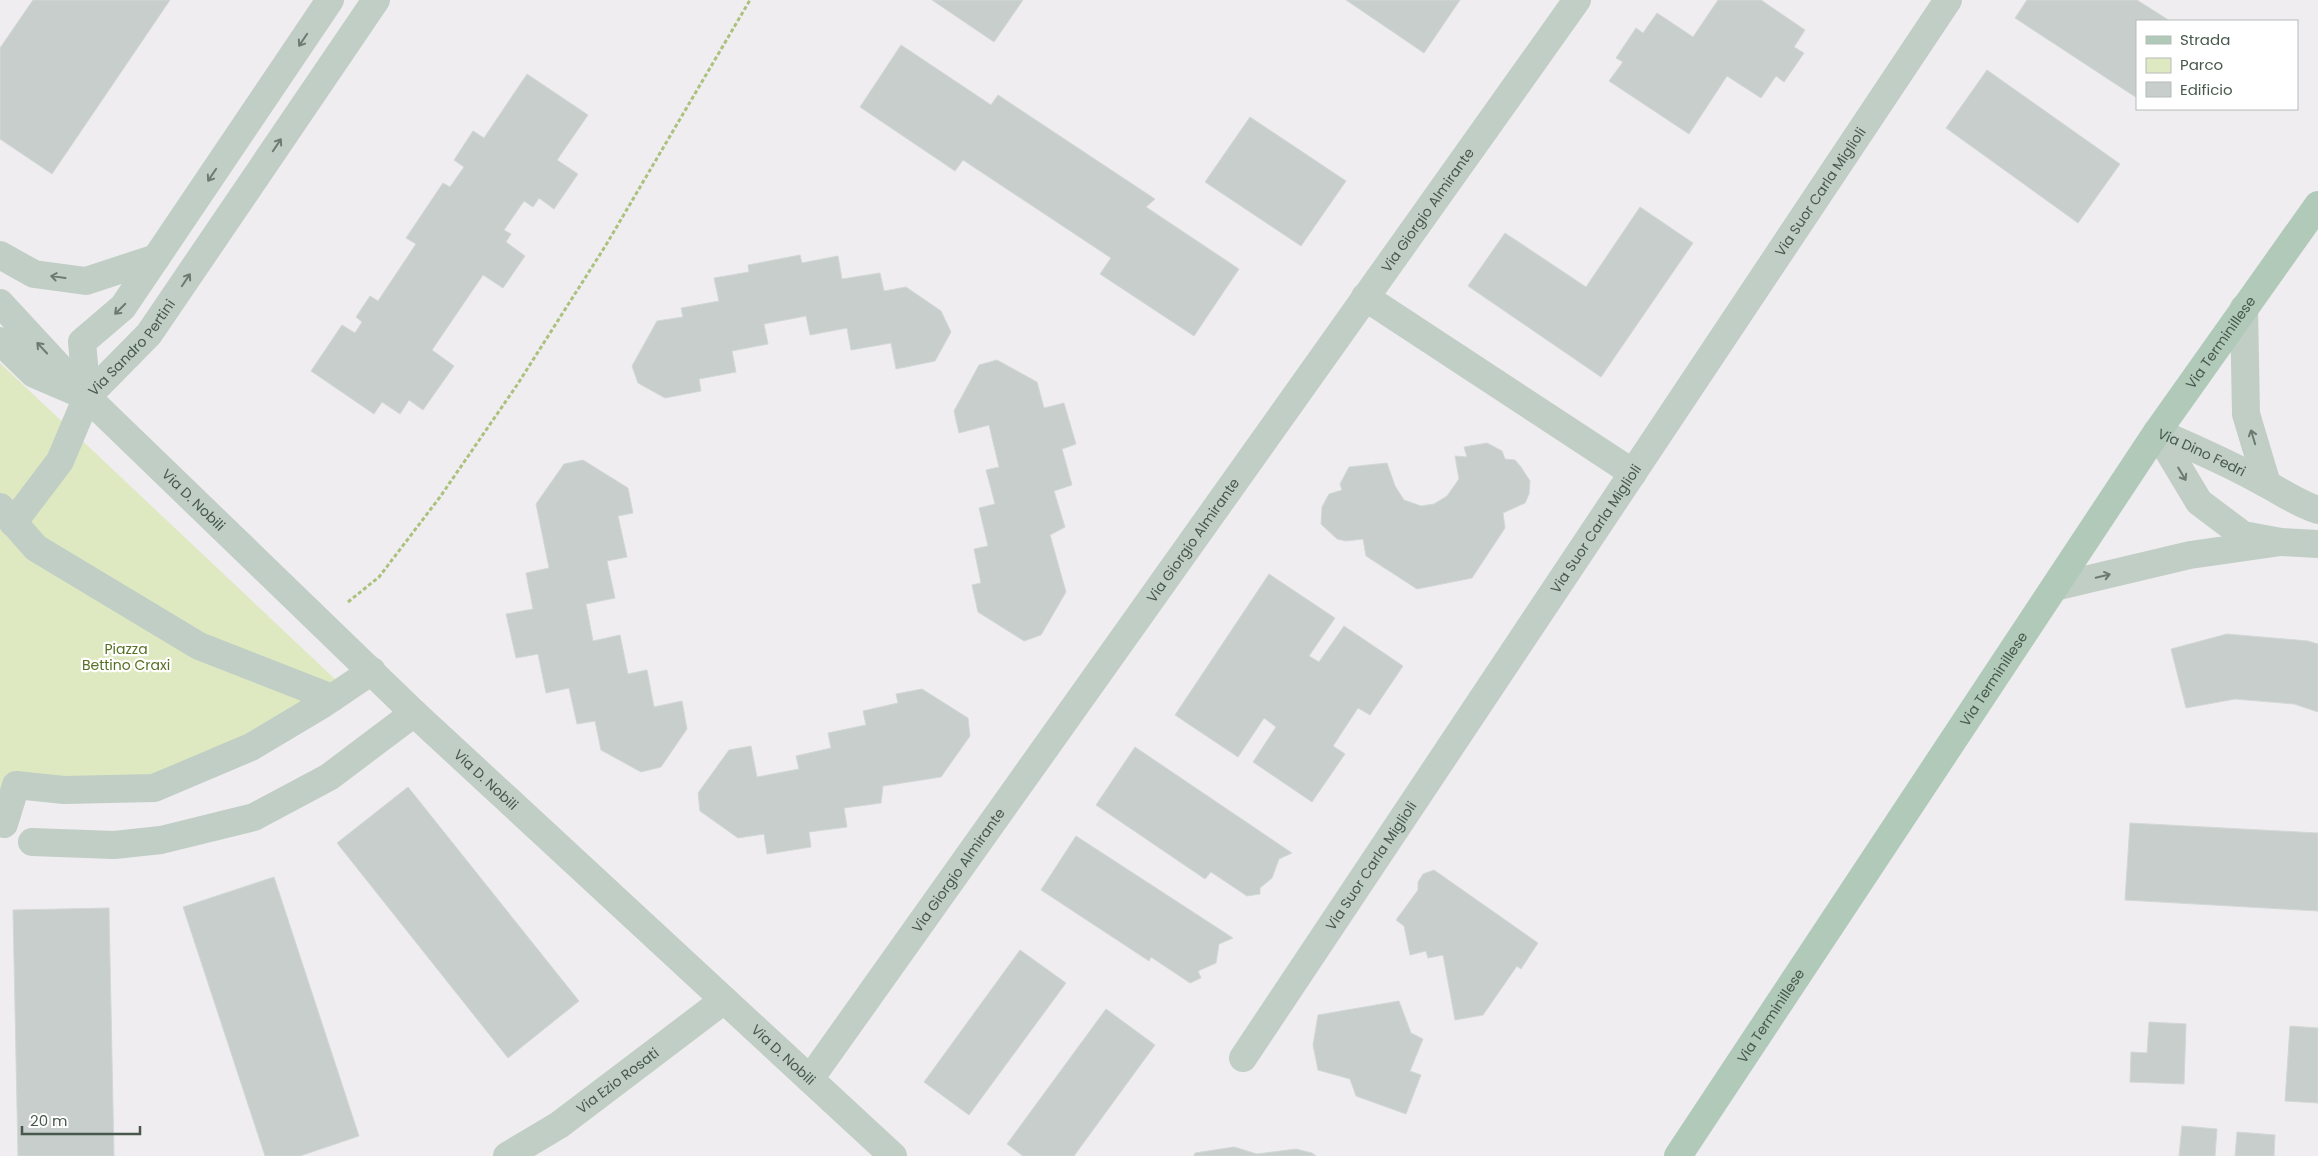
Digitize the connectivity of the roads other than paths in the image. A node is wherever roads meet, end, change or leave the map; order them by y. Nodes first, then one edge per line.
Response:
1 (330, 0) edge
2 (376, 0) edge
3 (1577, 0) edge
4 (1948, 0) edge
5 (2318, 205) edge
6 (0, 255) edge
7 (156, 258) junction
8 (1366, 297) junction
9 (0, 303) edge
10 (2244, 308) junction
11 (0, 341) edge
12 (87, 396) junction
13 (2157, 432) junction
14 (1633, 473) junction
15 (2267, 484) junction
16 (2318, 510) edge
17 (7, 515) edge
18 (2281, 542) junction
19 (2318, 544) edge
20 (2055, 587) junction
21 (372, 671) junction
22 (332, 698) junction
23 (414, 713) junction
24 (0, 823) edge
25 (32, 842) dead end
26 (724, 1000) junction
27 (1243, 1058) dead end
28 (810, 1079) junction
29 (507, 1156) edge
30 (893, 1156) edge
31 (1678, 1156) edge

1 -> 7 street, Via Sandro Pertini
12 -> 2 street, Via Sandro Pertini
3 - 8 street, Via Giorgio Almirante
4 - 14 street, Via Suor Carla Miglioli
5 - 10 main road, Via Terminillese
7 -> 6 street
7 -> 12 street, Via Sandro Pertini
8 - 14 street
8 - 28 street, Via Giorgio Almirante
12 -> 9 street, Via D. Nobili
10 - 13 main road, Via Terminillese
15 -> 10 street, Via Dino Fedri
11 - 12 street
12 - 17 street
12 - 21 street, Via D. Nobili
13 - 15 street, Via Dino Fedri
13 -> 18 street, Via Dino Fedri
13 - 20 main road, Via Terminillese
14 - 27 street, Via Suor Carla Miglioli
15 - 16 street, Via Dino Fedri
17 - 22 street
18 - 19 street, Via Dino Fedri
20 -> 18 street, Via Dino Fedri
20 - 31 main road, Via Terminillese
21 - 22 street
21 - 23 street, Via D. Nobili
22 - 24 street
23 - 25 street
23 - 26 street, Via D. Nobili
26 - 28 street, Via D. Nobili
26 - 29 street, Via Ezio Rosati
28 - 30 street, Via D. Nobili

